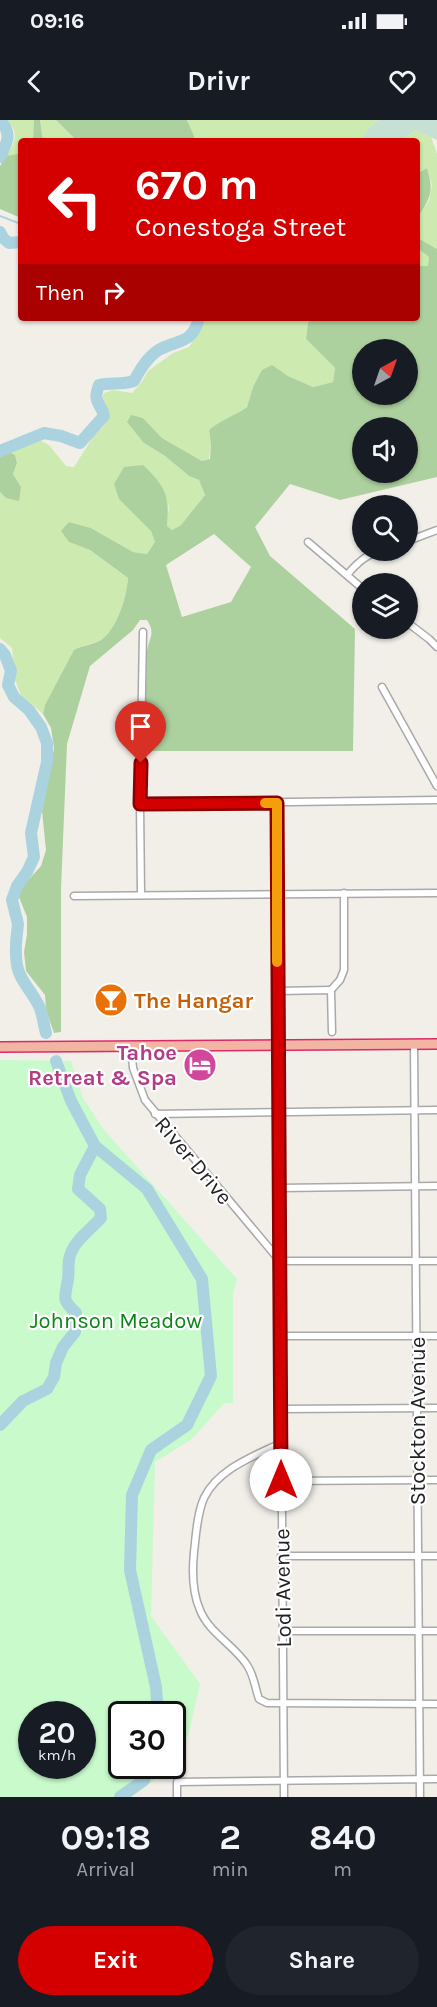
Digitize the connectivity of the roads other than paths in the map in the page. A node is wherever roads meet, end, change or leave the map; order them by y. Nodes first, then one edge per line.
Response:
1 (437, 530) edge
2 (418, 537) edge
3 (308, 543) dead end
4 (358, 561) edge
5 (347, 575) junction
6 (352, 579) edge
7 (418, 631) edge
8 (143, 632) dead end
9 (437, 647) edge
10 (382, 687) dead end
11 (437, 786) edge
12 (437, 800) edge
13 (277, 803) junction
14 (140, 804) junction
15 (277, 893) junction
16 (344, 893) junction
17 (437, 894) edge
18 (141, 895) junction
19 (74, 896) dead end
20 (331, 990) junction
21 (278, 991) junction
22 (332, 1032) dead end
23 (414, 1044) junction
24 (437, 1044) edge
25 (131, 1046) junction
26 (278, 1046) junction
27 (0, 1047) edge
28 (414, 1110) junction
29 (437, 1110) edge
30 (155, 1114) junction
31 (279, 1114) junction
32 (415, 1186) junction
33 (437, 1186) edge
34 (279, 1188) junction
35 (416, 1261) junction
36 (437, 1261) edge
37 (280, 1262) junction
38 (280, 1336) junction
39 (417, 1336) junction
40 (437, 1336) edge
41 (417, 1408) junction
42 (437, 1408) edge
43 (280, 1409) junction
44 (281, 1443) junction
45 (281, 1480) junction
46 (417, 1480) junction
47 (437, 1480) edge
48 (418, 1556) junction
49 (437, 1556) edge
50 (281, 1557) junction
51 (283, 1631) junction
52 (419, 1631) junction
53 (437, 1631) edge
54 (283, 1703) junction
55 (420, 1704) junction
56 (437, 1704) edge
57 (437, 1779) edge
58 (420, 1780) junction
59 (284, 1781) junction
60 (177, 1797) edge
61 (284, 1797) edge
62 (420, 1797) edge

1 - 2 street
3 - 5 street
4 - 5 street
5 - 6 street
7 - 9 street
8 - 14 street
10 - 11 street
12 - 13 street
13 - 14 street
13 - 15 street, Lodi Avenue
14 - 18 street
15 - 16 street
15 - 18 street
15 - 21 street, Lodi Avenue
16 - 17 street
16 - 20 street
18 - 19 street
20 - 21 street
20 - 22 street
21 - 26 street, Lodi Avenue
23 - 24 highway
23 - 26 highway
23 - 28 street, Stockton Avenue
25 - 26 highway
25 - 27 highway
25 - 30 street, River Drive
26 - 31 street, Lodi Avenue
28 - 29 street
28 - 31 street
28 - 32 street, Stockton Avenue
30 - 31 street
30 - 37 street, River Drive
31 - 34 street, Lodi Avenue
32 - 33 street
32 - 34 street
32 - 35 street, Stockton Avenue
34 - 37 street, Lodi Avenue
35 - 36 street
35 - 37 street
35 - 39 street, Stockton Avenue
37 - 38 street, Lodi Avenue
38 - 39 street
38 - 43 street, Lodi Avenue
39 - 40 street
39 - 41 street, Stockton Avenue
41 - 42 street
41 - 43 street
41 - 46 street, Stockton Avenue
43 - 44 street, Lodi Avenue
44 - 45 street, Lodi Avenue
44 - 54 street
45 - 46 street
45 - 50 street, Lodi Avenue
46 - 47 street
46 - 48 street, Stockton Avenue
48 - 49 street
48 - 50 street
48 - 52 street, Stockton Avenue
50 - 51 street, Lodi Avenue
51 - 52 street
51 - 54 street, Lodi Avenue
52 - 53 street
52 - 55 street, Stockton Avenue
54 - 55 street
54 - 59 street, Lodi Avenue
55 - 56 street
55 - 58 street, Stockton Avenue
57 - 58 street
58 - 59 street
58 - 62 street, Stockton Avenue
59 - 60 street
59 - 61 street, Lodi Avenue

